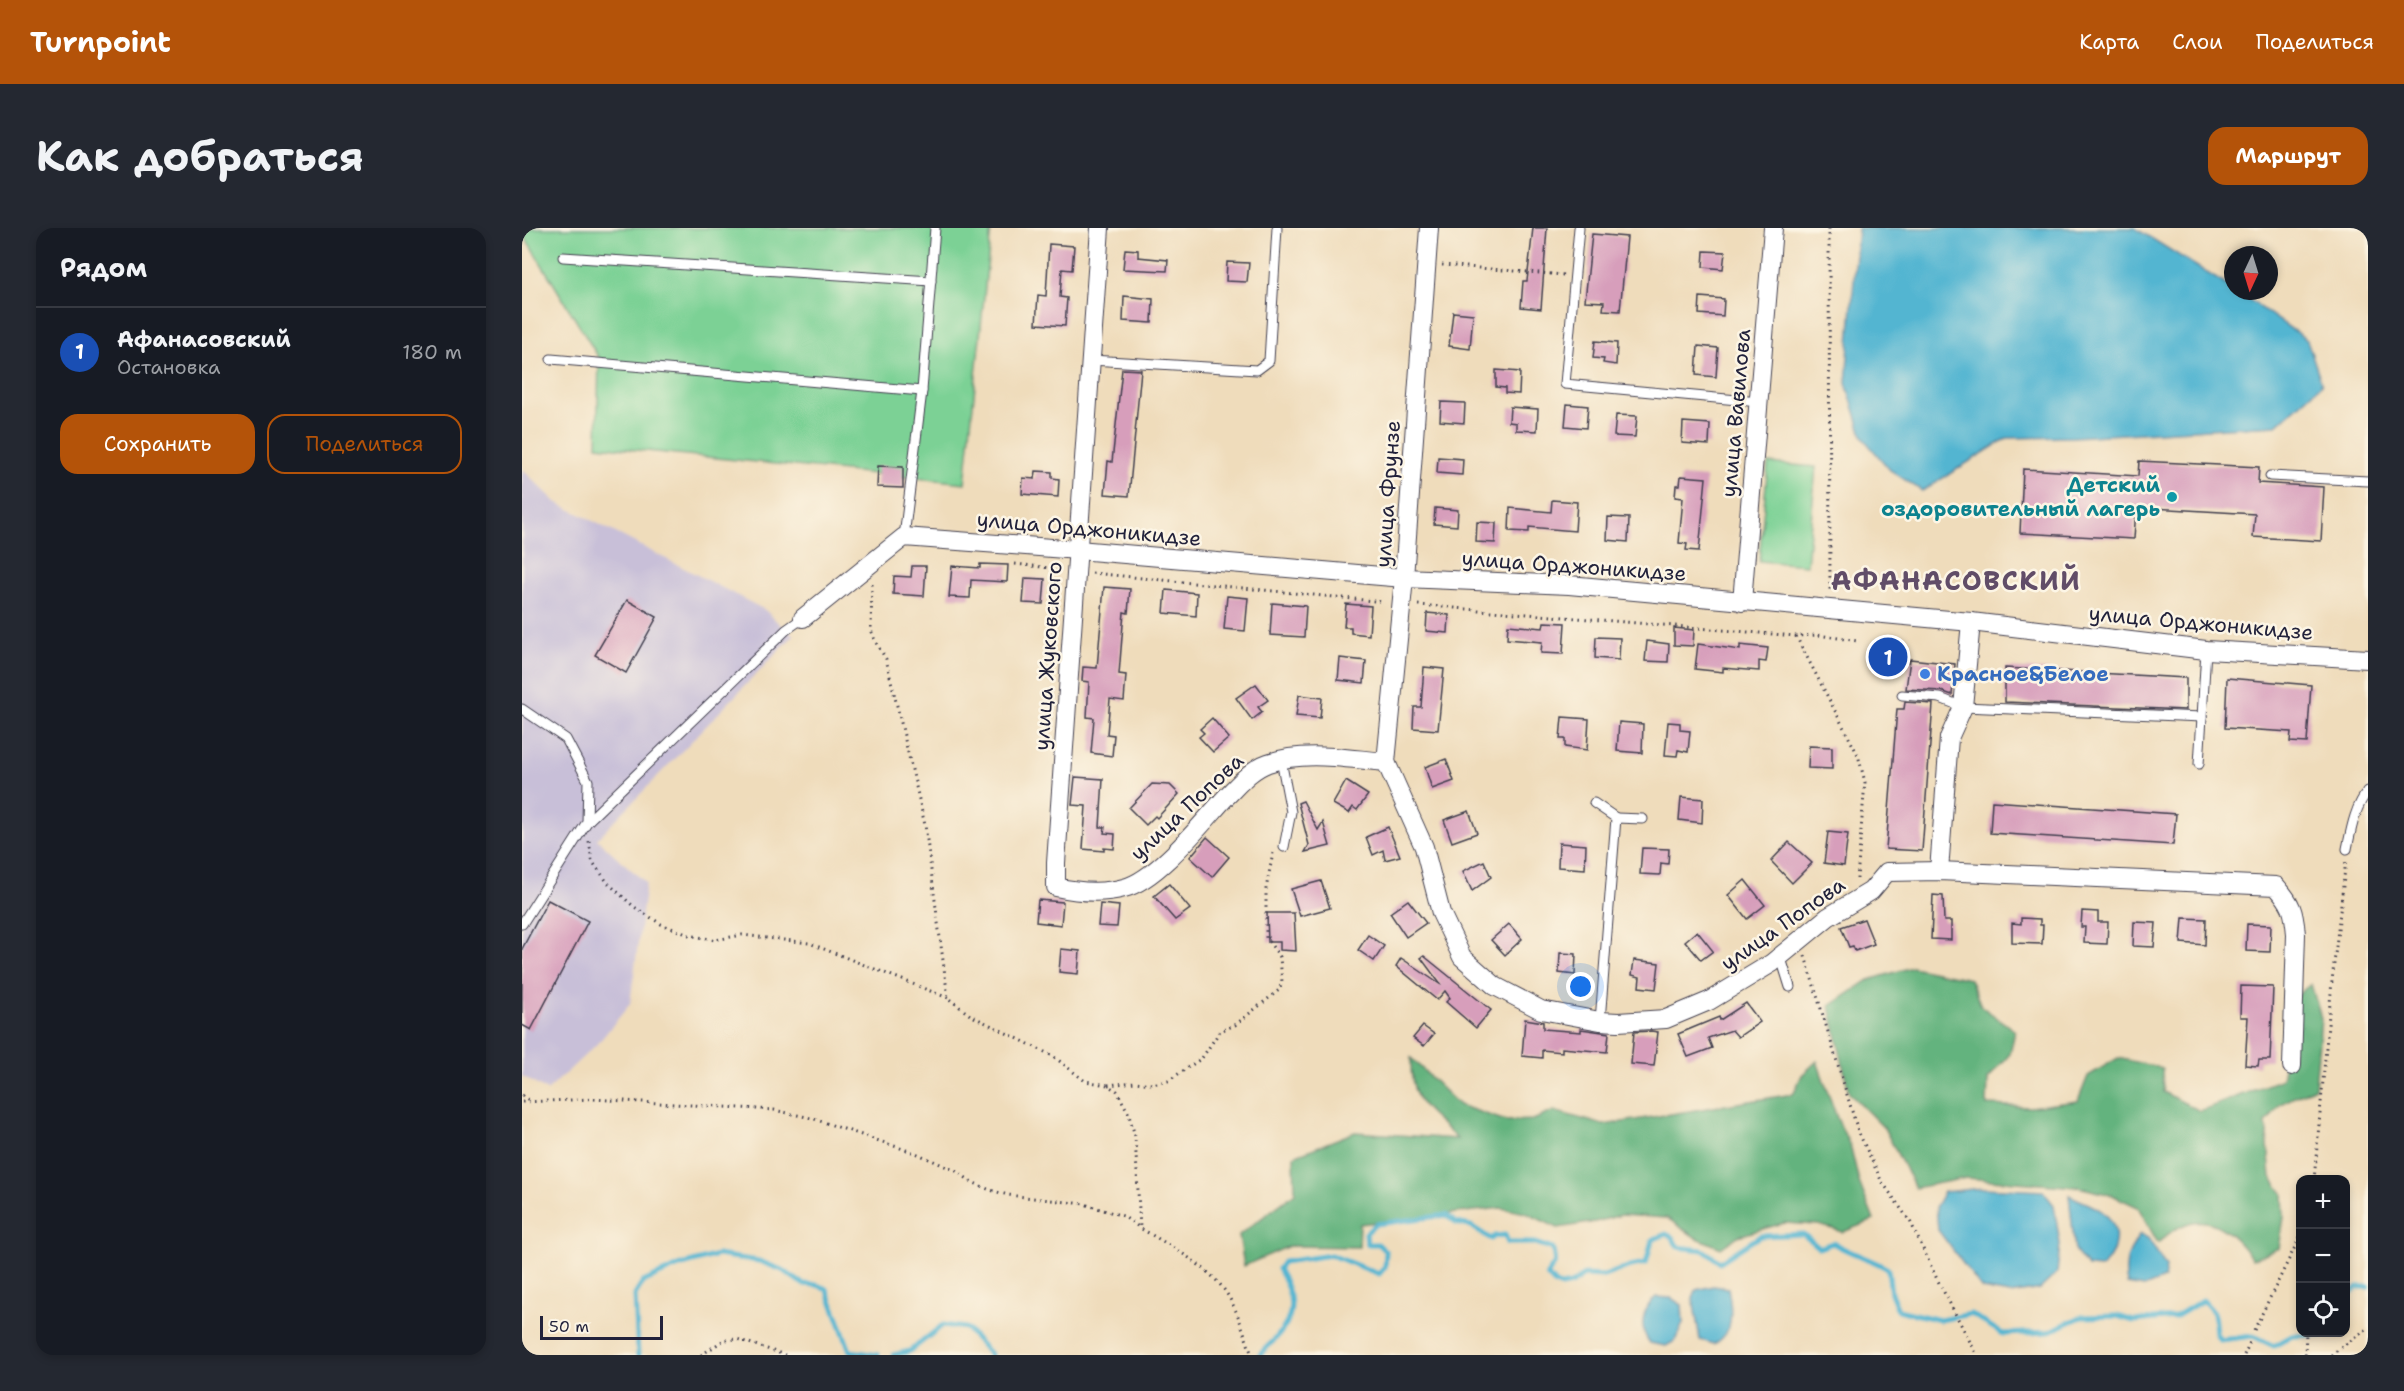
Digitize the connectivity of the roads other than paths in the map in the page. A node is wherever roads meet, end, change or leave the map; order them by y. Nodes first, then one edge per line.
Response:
1 (935, 228) edge
2 (1100, 228) edge
3 (1277, 228) edge
4 (1429, 228) edge
5 (1579, 228) edge
6 (1773, 228) edge
7 (563, 257) dead end
8 (931, 281) junction
9 (551, 359) dead end
10 (1091, 360) junction
11 (922, 391) junction
12 (1759, 402) junction
13 (2270, 476) dead end
14 (2368, 481) edge
15 (904, 537) junction
16 (1078, 550) junction
17 (1404, 578) junction
18 (1742, 602) junction
19 (803, 618) joint
20 (1971, 622) junction
21 (2206, 650) junction
22 (2368, 658) edge
23 (1902, 695) dead end
24 (1963, 707) junction
25 (522, 709) edge
26 (2202, 717) junction
27 (1281, 760) junction
28 (1386, 762) junction
29 (2199, 764) dead end
30 (2368, 791) edge
31 (1594, 803) dead end
32 (1616, 818) junction
33 (1643, 819) dead end
34 (587, 822) junction
35 (1284, 847) dead end
36 (2347, 849) road end
37 (1938, 871) junction
38 (1055, 873) joint
39 (522, 924) edge
40 (1780, 955) junction
41 (1790, 987) dead end
42 (1600, 1021) junction
43 (2292, 1065) dead end

1 - 8 lane
2 - 10 street, улица Жуковского
3 - 10 lane
4 - 17 street, улица Фрунзе
5 - 12 lane
6 - 12 street, улица Вавилова
7 - 8 lane
8 - 11 lane
9 - 11 lane
10 - 16 street, улица Жуковского
11 - 15 lane
12 - 18 street, улица Вавилова
13 - 14 lane
15 - 16 street, улица Орджоникидзе
15 - 19 street
16 - 17 street, улица Орджоникидзе
16 - 38 street, улица Жуковского
17 - 18 street, улица Орджоникидзе
17 - 28 street, улица Фрунзе
18 - 20 street, улица Орджоникидзе
19 - 34 lane
20 - 21 street, улица Орджоникидзе
20 - 24 street
21 - 22 street, улица Орджоникидзе
21 - 26 lane
23 - 24 lane
24 - 26 lane
24 - 37 street
25 - 34 lane
26 - 29 lane
27 - 28 street, улица Попова
27 - 35 lane
27 - 38 street, улица Попова
28 - 42 street, улица Попова
30 - 36 lane
31 - 32 lane
32 - 33 lane
32 - 42 lane
34 - 39 lane
37 - 40 street, улица Попова
37 - 43 street, улица Попова
40 - 41 lane
40 - 42 street, улица Попова

